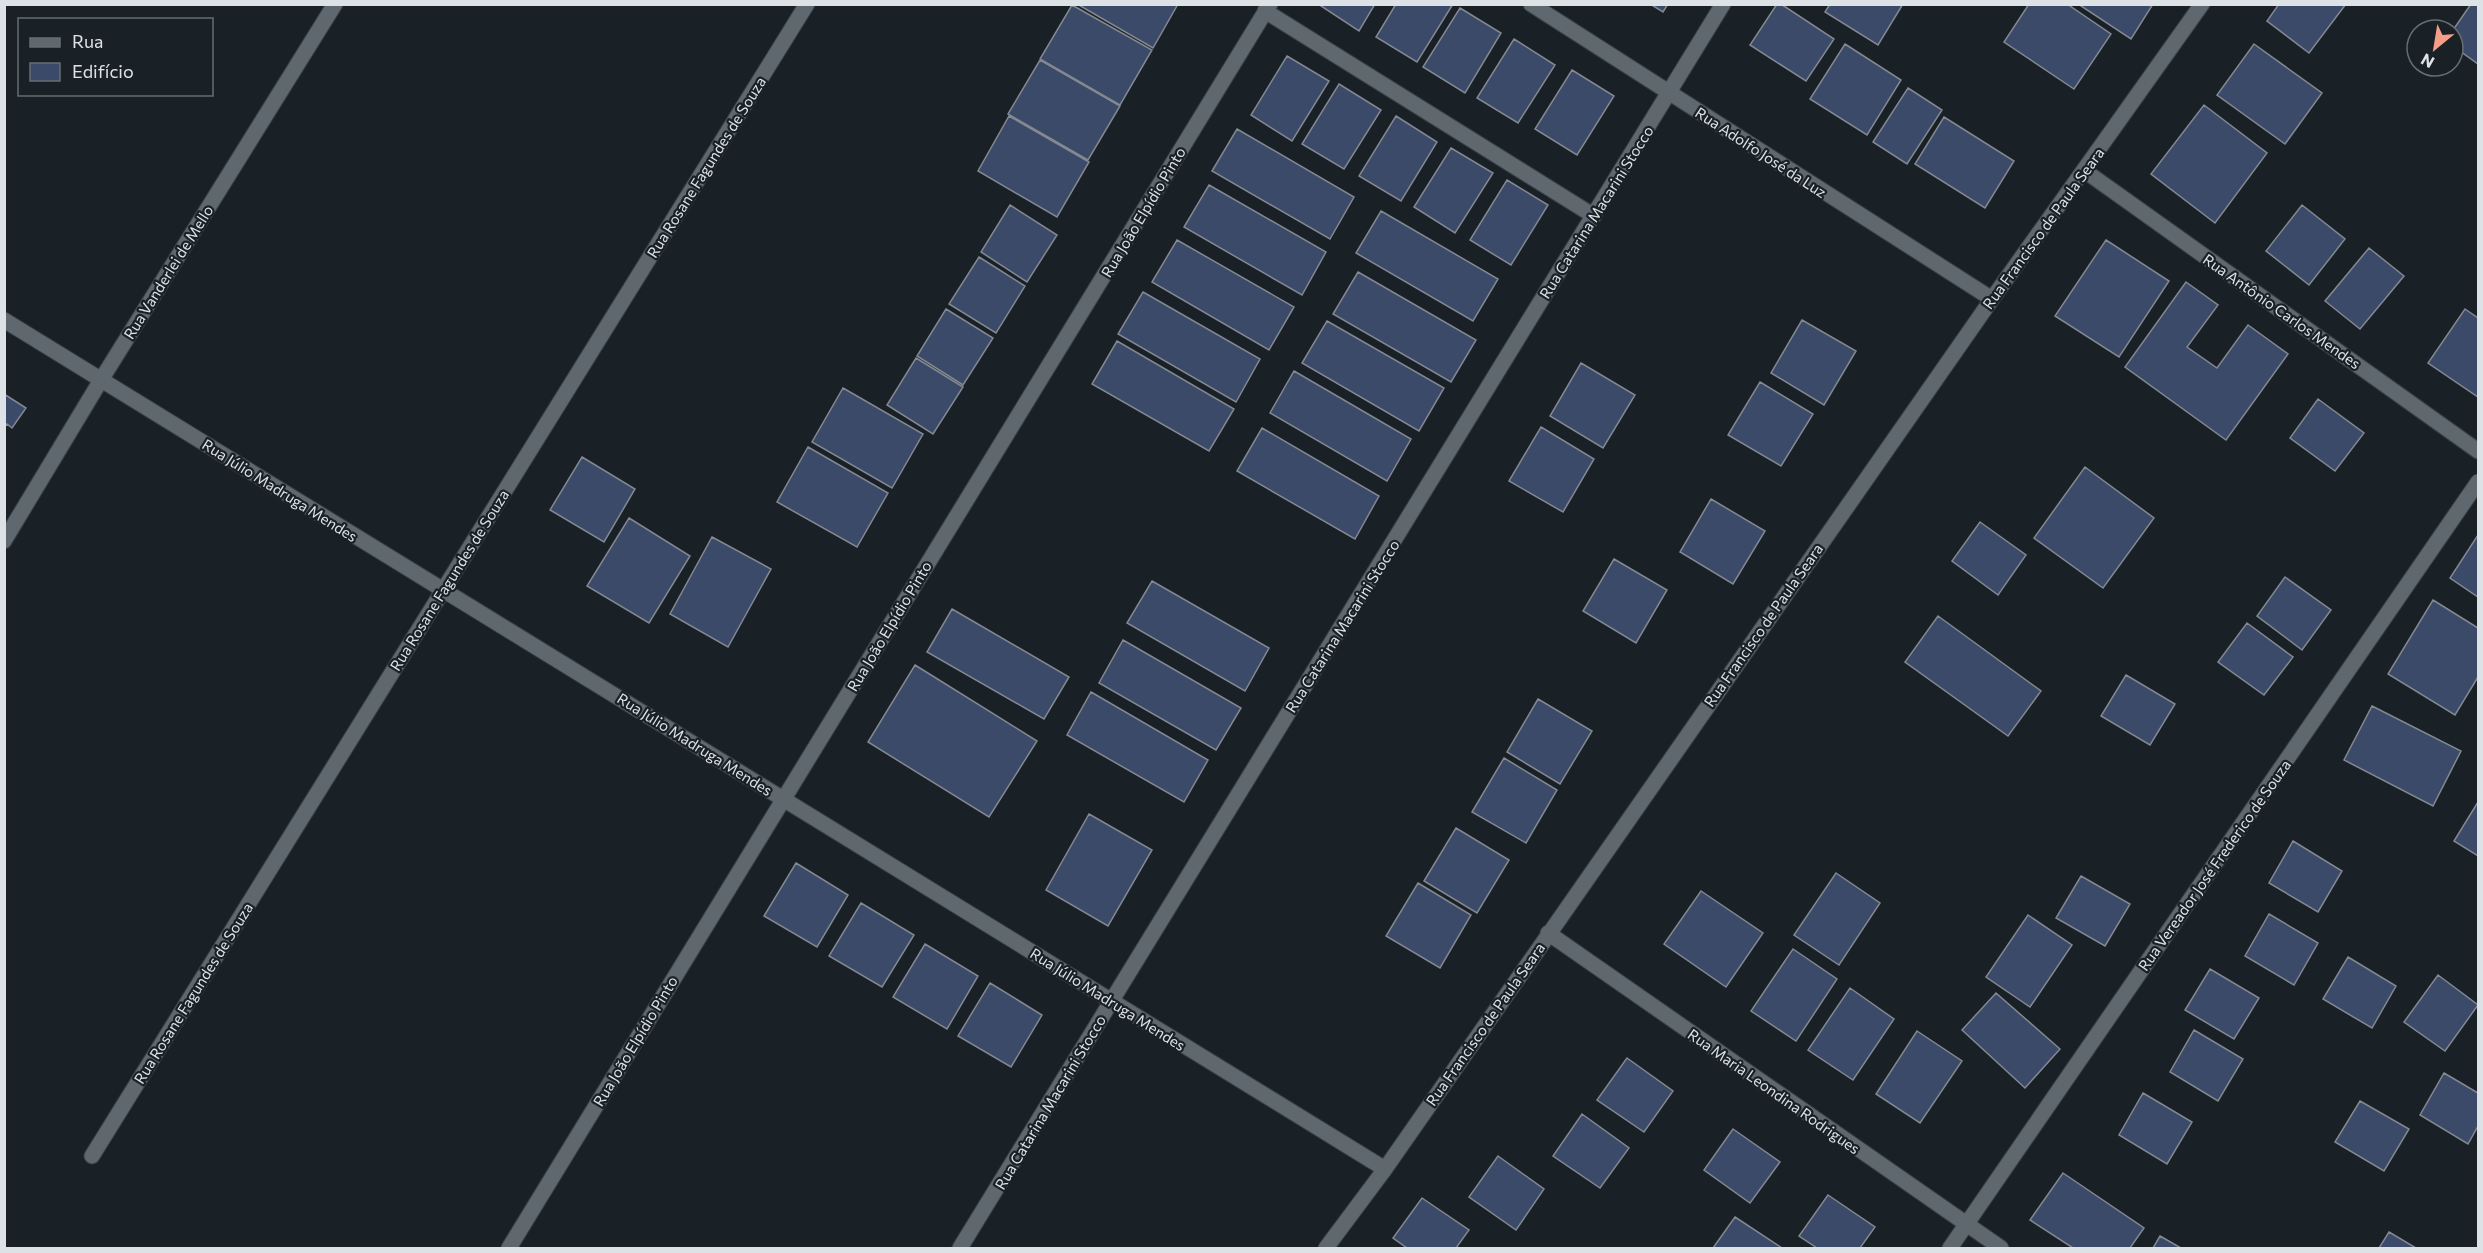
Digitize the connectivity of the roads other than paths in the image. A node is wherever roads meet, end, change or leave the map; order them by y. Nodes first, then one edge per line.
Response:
1 (335, 4) edge
2 (807, 4) edge
3 (1531, 4) edge
4 (1724, 4) edge
5 (2202, 4) edge
6 (1268, 8) edge
7 (1669, 93) junction
8 (2085, 171) junction
9 (1594, 216) junction
10 (1992, 298) junction
11 (4, 320) edge
12 (101, 380) junction
13 (2478, 450) edge
14 (2478, 482) edge
15 (4, 541) edge
16 (443, 590) junction
17 (783, 799) junction
18 (1548, 933) junction
19 (1111, 1001) junction
20 (92, 1156) dead end
21 (1384, 1169) junction
22 (1967, 1224) junction
23 (509, 1248) edge
24 (960, 1248) edge
25 (1326, 1248) edge
26 (1950, 1248) edge
27 (2001, 1248) edge

1 - 12 street, Rua Vanderlei de Mello
2 - 16 street, Rua Rosane Fagundes de Souza
3 - 7 street, Rua Adolfo José da Luz
4 - 7 street, Rua Catarina Macarini Stocco
5 - 8 street, Rua Francisco de Paula Seara
6 - 9 street
6 - 17 street, Rua João Elpídio Pinto
7 - 9 street, Rua Catarina Macarini Stocco
7 - 10 street, Rua Adolfo José da Luz
8 - 10 street, Rua Francisco de Paula Seara
8 - 13 street, Rua Antônio Carlos Mendes
9 - 19 street, Rua Catarina Macarini Stocco
10 - 18 street, Rua Francisco de Paula Seara
11 - 12 street, Rua Júlio Madruga Mendes
12 - 15 street, Rua Vanderlei de Mello
12 - 16 street, Rua Júlio Madruga Mendes
14 - 22 street, Rua Vereador José Frederico de Souza
16 - 17 street, Rua Júlio Madruga Mendes
16 - 20 street, Rua Rosane Fagundes de Souza
17 - 19 street, Rua Júlio Madruga Mendes
17 - 23 street, Rua João Elpídio Pinto
18 - 21 street, Rua Francisco de Paula Seara
18 - 22 street, Rua Maria Leondina Rodrigues
19 - 21 street, Rua Júlio Madruga Mendes
19 - 24 street, Rua Catarina Macarini Stocco
21 - 25 street, Rua Francisco de Paula Seara
22 - 26 street, Rua Vereador José Frederico de Souza
22 - 27 street, Rua Maria Leondina Rodrigues

